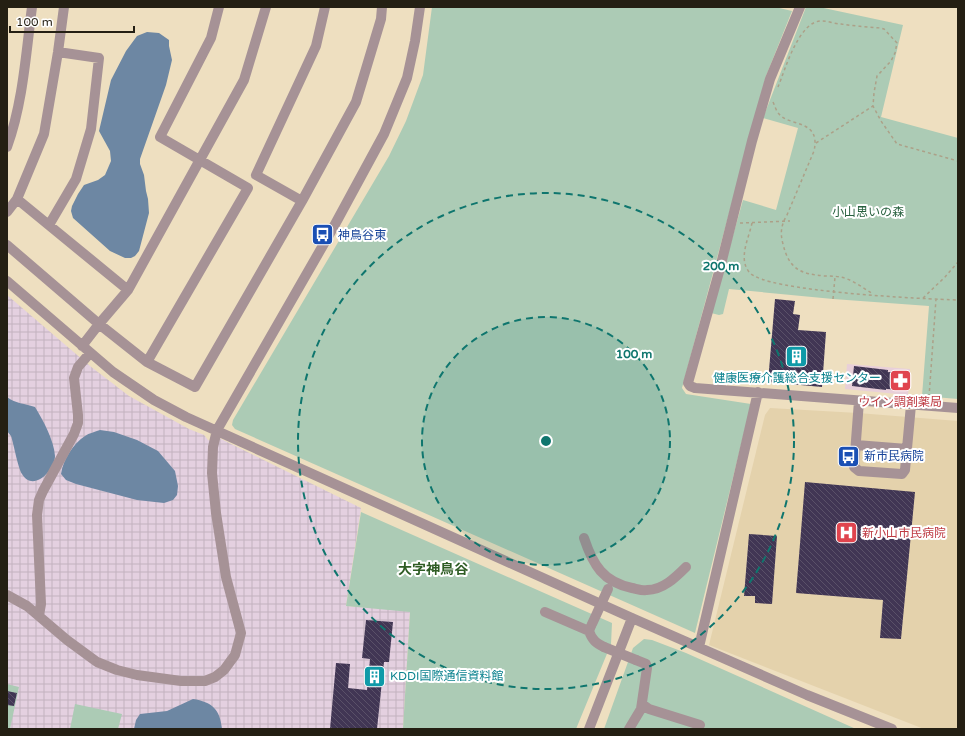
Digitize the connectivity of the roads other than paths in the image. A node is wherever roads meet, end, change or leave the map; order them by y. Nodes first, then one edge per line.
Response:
1 (32, 7) edge
2 (64, 7) edge
3 (219, 7) edge
4 (266, 7) edge
5 (325, 7) edge
6 (382, 7) edge
7 (420, 7) edge
8 (800, 7) edge
9 (58, 52) junction
10 (7, 147) edge
11 (199, 161) junction
12 (17, 199) junction
13 (302, 201) junction
14 (7, 212) edge
15 (49, 225) junction
16 (7, 245) edge
17 (7, 281) edge
18 (128, 290) junction
19 (99, 324) junction
20 (86, 350) junction
21 (148, 362) junction
22 (758, 392) junction
23 (859, 401) junction
24 (911, 405) junction
25 (958, 408) edge
26 (217, 430) junction
27 (856, 445) junction
28 (907, 449) junction
29 (584, 538) dead end
30 (686, 567) dead end
31 (610, 585) junction
32 (7, 595) edge
33 (545, 612) dead end
34 (39, 615) junction
35 (632, 618) junction
36 (590, 628) junction
37 (699, 646) junction
38 (642, 704) junction
39 (700, 724) dead end
40 (589, 729) edge
41 (629, 729) edge
42 (892, 729) edge

1 - 10 street
2 - 9 street
3 - 11 street
4 - 11 street
5 - 13 street
6 - 13 street
7 - 26 street
8 - 22 street
9 - 12 street
9 - 15 street
11 - 18 street
11 - 21 street
12 - 14 street
12 - 15 street
13 - 21 street
15 - 18 street
16 - 19 street
17 - 20 street
18 - 19 street
19 - 20 street
19 - 21 street
20 - 26 street
20 - 34 street
22 - 23 street
22 - 37 street
23 - 24 street
23 - 27 street
24 - 25 street
24 - 28 street
26 - 34 street
26 - 35 street
27 - 28 street
27 - 28 street
29 - 31 street
30 - 31 street
31 - 36 street, bridge
32 - 34 street
33 - 36 street
35 - 37 street
35 - 40 street
36 - 38 street, bridge
37 - 42 street
38 - 39 street
38 - 41 street

